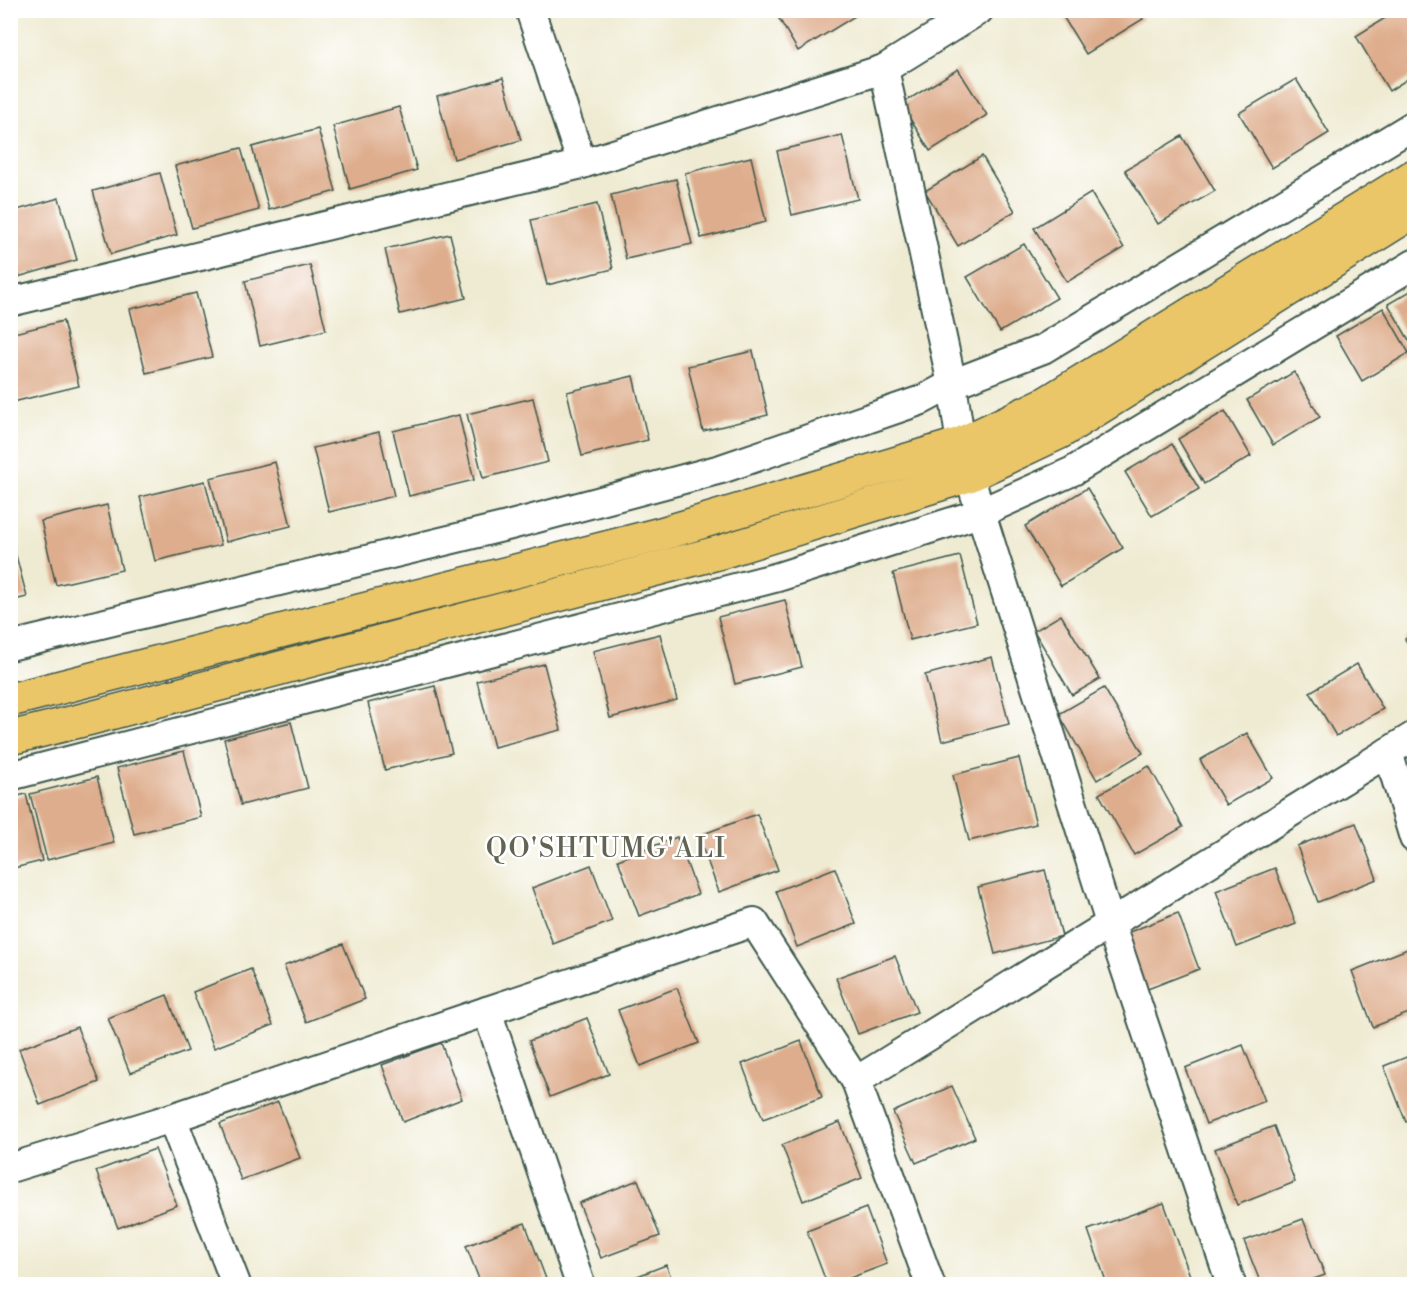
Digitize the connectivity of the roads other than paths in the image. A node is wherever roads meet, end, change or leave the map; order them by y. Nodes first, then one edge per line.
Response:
1 (530, 10) edge
2 (979, 10) edge
3 (884, 69) junction
4 (1414, 125) edge
5 (582, 164) junction
6 (1414, 176) edge
7 (1414, 211) edge
8 (1414, 264) edge
9 (10, 302) edge
10 (952, 384) junction
11 (961, 444) junction
12 (969, 476) junction
13 (981, 513) junction
14 (10, 646) edge
15 (10, 700) edge
16 (1414, 736) edge
17 (10, 738) edge
18 (1388, 752) junction
19 (10, 776) edge
20 (1414, 838) edge
21 (1110, 923) junction
22 (487, 1011) junction
23 (856, 1081) junction
24 (172, 1118) junction
25 (10, 1168) edge
26 (236, 1284) edge
27 (580, 1284) edge
28 (930, 1284) edge
29 (1231, 1284) edge

1 - 5 street
2 - 3 street
3 - 5 street
3 - 10 street
4 - 10 street
5 - 9 street
6 - 11 main road
7 - 12 main road
8 - 13 street
10 - 11 street
10 - 14 street
11 - 12 street
11 - 15 main road
12 - 13 street
12 - 17 main road
13 - 19 street
13 - 21 street
16 - 18 street
18 - 20 street
18 - 21 street
21 - 23 street
21 - 29 street
22 - 23 street
22 - 24 street
22 - 27 street
23 - 28 street
24 - 25 street
24 - 26 street

